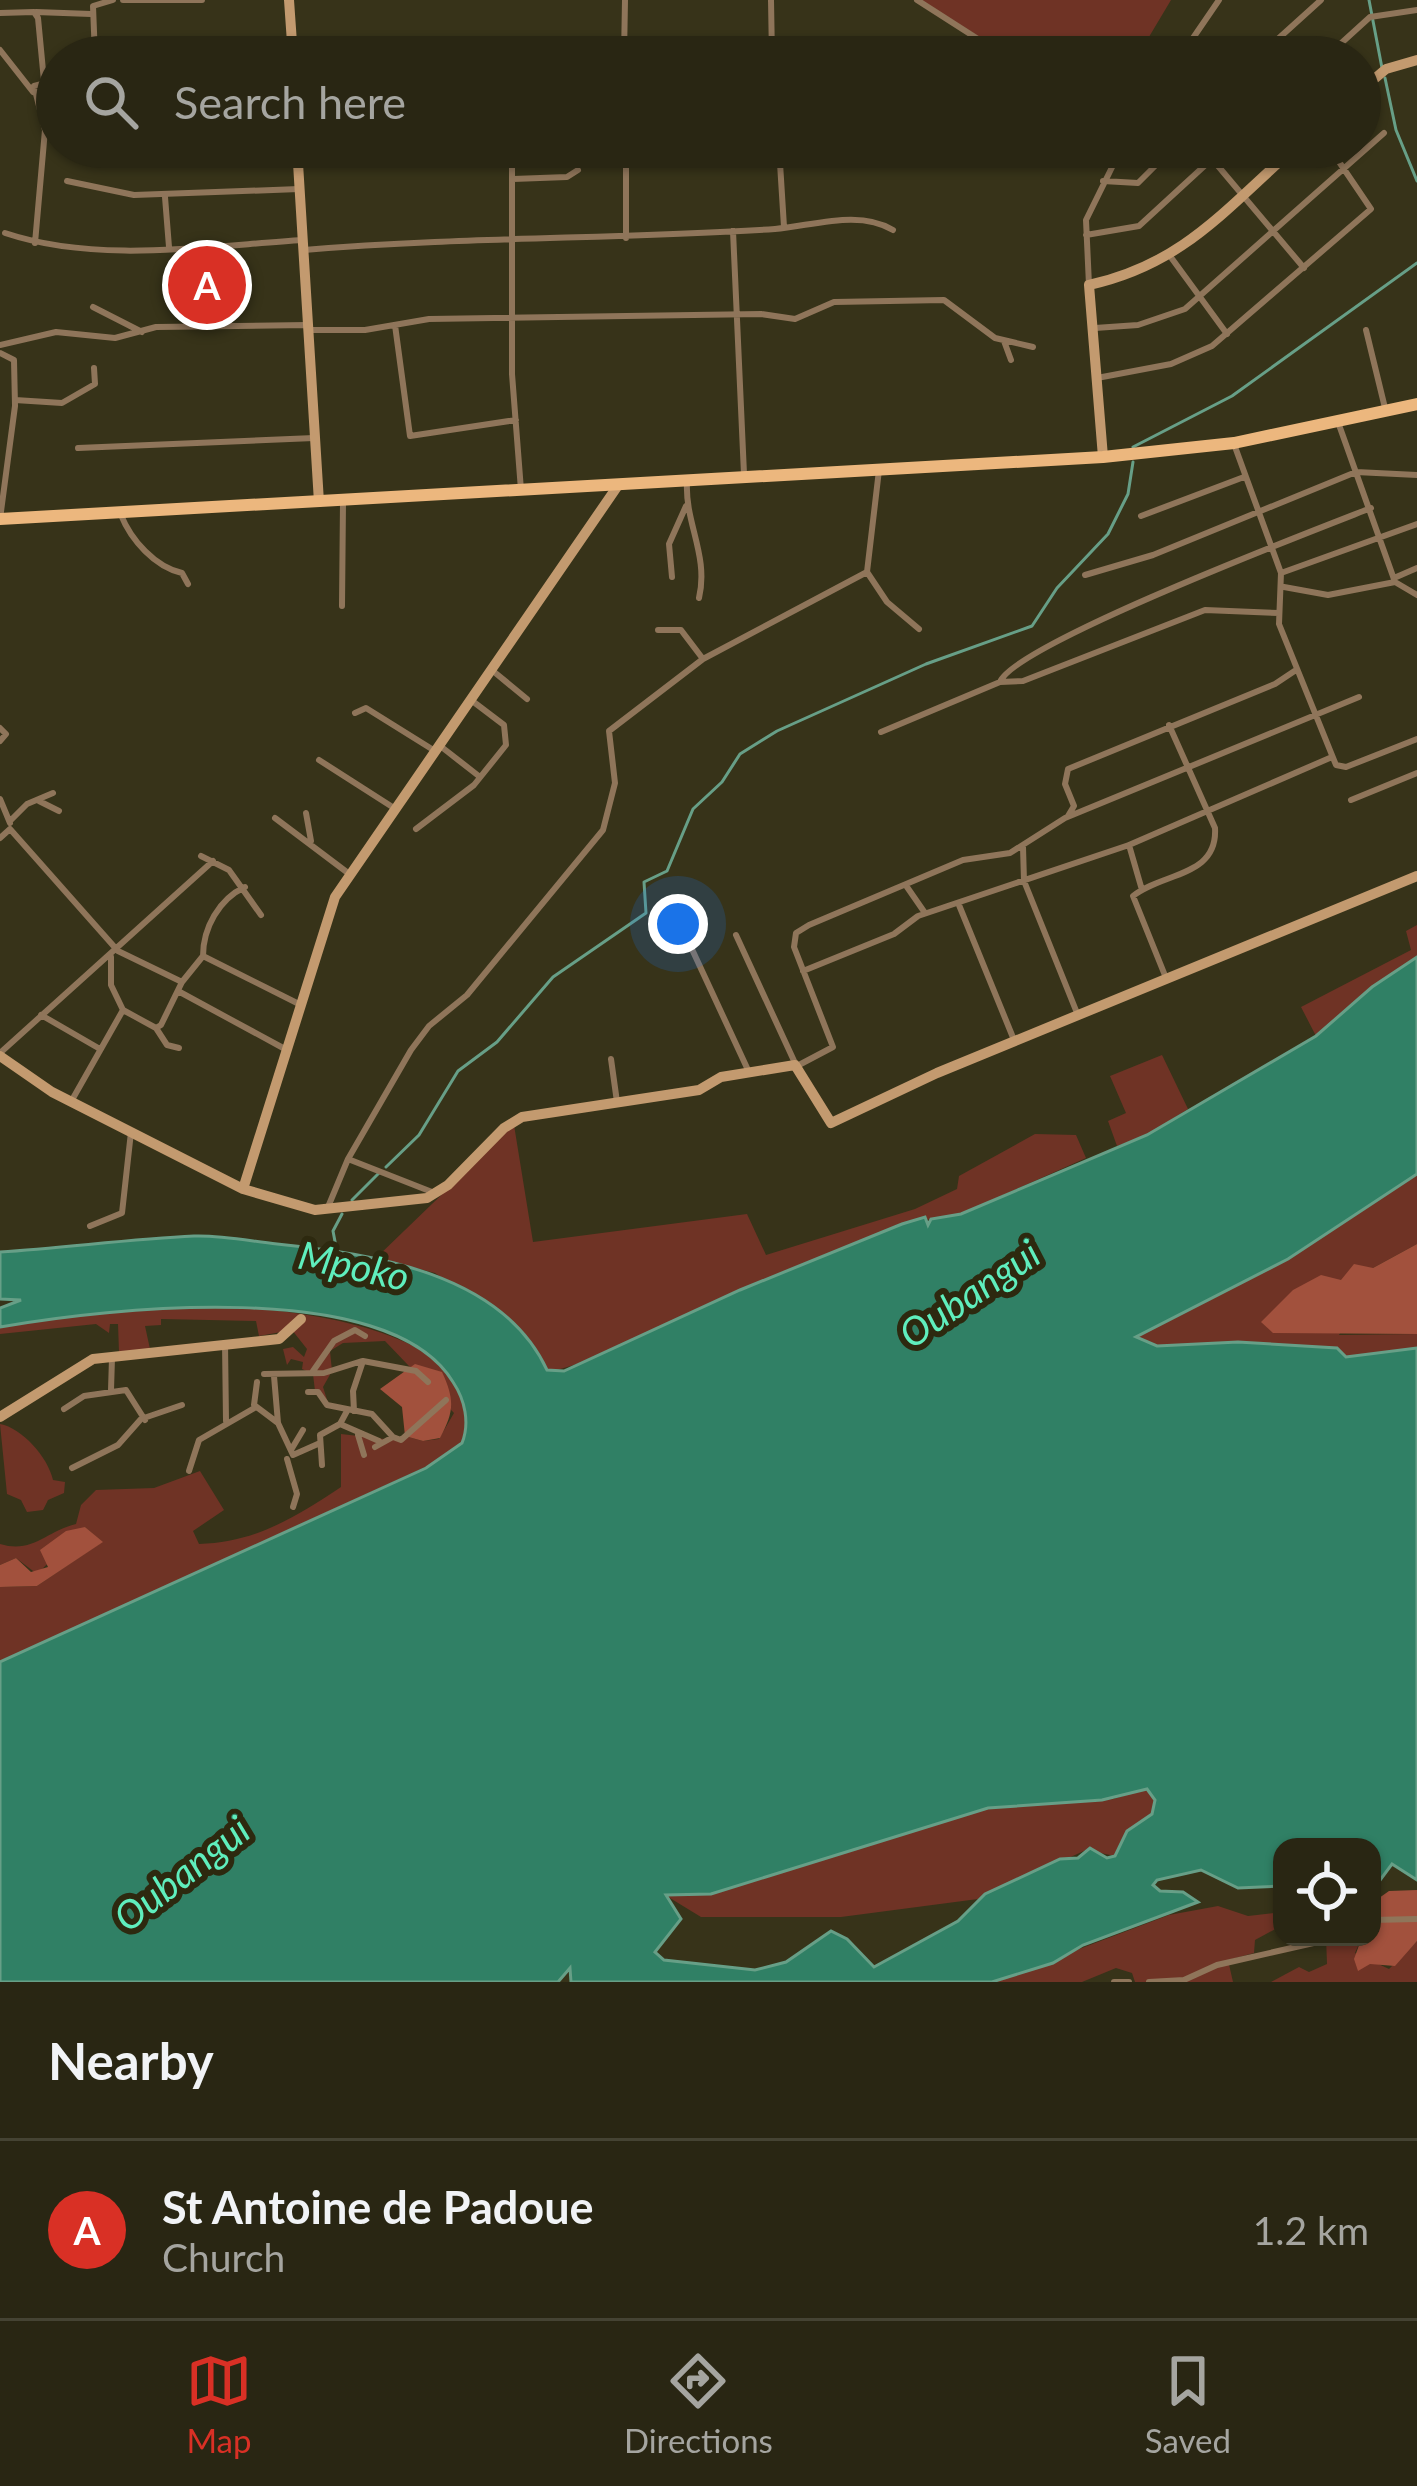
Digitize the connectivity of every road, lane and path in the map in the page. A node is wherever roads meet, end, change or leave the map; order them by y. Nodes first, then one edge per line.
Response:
1 (113, 0) edge
2 (123, 0) edge
3 (202, 0) edge
4 (289, 0) edge
5 (625, 0) edge
6 (771, 0) edge
7 (916, 0) edge
8 (1219, 0) edge
9 (1321, 0) edge
10 (94, 7) edge
11 (1417, 10) edge
12 (34, 12) junction
13 (0, 13) edge
14 (37, 36) edge
15 (292, 36) edge
16 (626, 36) edge
17 (772, 36) edge
18 (973, 36) edge
19 (1194, 36) edge
20 (1281, 36) edge
21 (1350, 36) edge
22 (0, 50) edge
23 (1417, 60) edge
24 (1381, 74) edge
25 (36, 81) edge
26 (33, 92) junction
27 (36, 105) edge
28 (1384, 133) dead end
29 (1381, 136) edge
30 (42, 168) edge
31 (298, 168) edge
32 (513, 168) edge
33 (626, 168) edge
34 (780, 168) edge
35 (1110, 168) edge
36 (1153, 168) edge
37 (1201, 168) edge
38 (1221, 168) edge
39 (1272, 168) edge
40 (1347, 169) joint
41 (578, 170) dead end
42 (513, 178) junction
43 (1103, 181) junction
44 (68, 182) dead end
45 (299, 189) junction
46 (1243, 193) junction
47 (165, 196) junction
48 (784, 228) junction
49 (892, 230) dead end
50 (733, 232) junction
51 (1274, 232) junction
52 (5, 233) dead end
53 (1086, 235) junction
54 (626, 238) junction
55 (512, 242) junction
56 (35, 243) junction
57 (303, 245) junction
58 (169, 247) junction
59 (1170, 256) junction
60 (1304, 268) junction
61 (1089, 285) junction
62 (1199, 297) junction
63 (93, 308) dead end
64 (736, 314) junction
65 (514, 318) junction
66 (395, 325) junction
67 (308, 327) junction
68 (1091, 328) junction
69 (1366, 330) dead end
70 (142, 332) junction
71 (1227, 334) junction
72 (1004, 341) junction
73 (1033, 347) dead end
74 (0, 349) edge
75 (1011, 360) dead end
76 (94, 368) dead end
77 (1094, 379) junction
78 (14, 400) junction
79 (1417, 404) edge
80 (1385, 411) junction
81 (516, 420) junction
82 (1337, 420) junction
83 (314, 438) junction
84 (1234, 443) junction
85 (78, 448) dead end
86 (1103, 458) junction
87 (879, 470) junction
88 (1356, 472) junction
89 (1417, 475) edge
90 (744, 477) junction
91 (1244, 477) junction
92 (687, 479) junction
93 (619, 484) junction
94 (521, 490) junction
95 (343, 500) junction
96 (319, 502) junction
97 (686, 506) junction
98 (1371, 508) junction
99 (1255, 510) junction
100 (120, 512) junction
101 (1141, 516) dead end
102 (0, 519) edge
103 (1417, 524) edge
104 (1382, 537) junction
105 (1272, 547) junction
106 (1417, 568) edge
107 (868, 572) junction
108 (1281, 573) junction
109 (1085, 575) dead end
110 (672, 577) dead end
111 (1395, 580) junction
112 (188, 584) dead end
113 (1284, 587) junction
114 (1417, 595) edge
115 (699, 598) dead end
116 (342, 606) dead end
117 (1279, 614) junction
118 (919, 629) dead end
119 (658, 630) dead end
120 (703, 659) junction
121 (1296, 670) junction
122 (493, 671) junction
123 (1000, 682) junction
124 (1360, 697) dead end
125 (527, 699) dead end
126 (472, 700) junction
127 (355, 713) dead end
128 (1315, 716) junction
129 (1169, 725) junction
130 (0, 728) edge
131 (880, 732) dead end
132 (1417, 739) edge
133 (0, 741) edge
134 (437, 748) junction
135 (1332, 757) junction
136 (319, 760) dead end
137 (1190, 768) junction
138 (1417, 773) edge
139 (480, 778) junction
140 (53, 793) dead end
141 (0, 799) edge
142 (1351, 800) dead end
143 (39, 801) junction
144 (394, 808) junction
145 (59, 811) dead end
146 (1206, 811) junction
147 (306, 813) dead end
148 (275, 818) dead end
149 (1065, 818) junction
150 (10, 825) junction
151 (416, 829) dead end
152 (0, 838) edge
153 (312, 845) junction
154 (1129, 845) junction
155 (1023, 847) junction
156 (201, 856) dead end
157 (213, 861) junction
158 (348, 873) junction
159 (1417, 876) edge
160 (1024, 881) junction
161 (906, 886) junction
162 (245, 887) junction
163 (1142, 890) junction
164 (958, 905) junction
165 (925, 913) junction
166 (261, 915) dead end
167 (684, 932) dead end
168 (736, 935) dead end
169 (114, 954) junction
170 (203, 956) junction
171 (803, 970) junction
172 (1167, 980) junction
173 (180, 986) junction
174 (301, 1005) junction
175 (123, 1010) junction
176 (41, 1015) junction
177 (1078, 1016) junction
178 (156, 1028) junction
179 (1015, 1042) junction
180 (179, 1048) dead end
181 (100, 1049) junction
182 (288, 1051) junction
183 (0, 1055) edge
184 (611, 1059) dead end
185 (796, 1065) junction
186 (749, 1074) junction
187 (71, 1101) junction
188 (617, 1102) junction
189 (131, 1132) junction
190 (348, 1159) junction
191 (243, 1189) junction
192 (435, 1194) junction
193 (327, 1210) junction
194 (90, 1226) dead end
195 (302, 1319) dead end
196 (365, 1336) dead end
197 (225, 1343) junction
198 (112, 1356) junction
199 (363, 1361) junction
200 (73, 1370) junction
201 (313, 1371) junction
202 (264, 1374) dead end
203 (274, 1376) junction
204 (257, 1382) dead end
205 (428, 1382) dead end
206 (111, 1390) junction
207 (308, 1392) dead end
208 (84, 1396) junction
209 (446, 1400) dead end
210 (182, 1406) dead end
211 (256, 1407) junction
212 (64, 1409) dead end
213 (351, 1411) junction
214 (0, 1417) edge
215 (145, 1420) junction
216 (226, 1421) junction
217 (278, 1423) junction
218 (340, 1424) junction
219 (303, 1430) dead end
220 (357, 1434) junction
221 (393, 1438) junction
222 (320, 1443) junction
223 (364, 1455) dead end
224 (287, 1457) junction
225 (322, 1465) dead end
226 (72, 1468) dead end
227 (189, 1471) dead end
228 (293, 1507) dead end
229 (1417, 1918) edge
230 (1381, 1920) edge
231 (1300, 1946) edge
232 (1114, 1982) edge
233 (1129, 1982) edge
234 (1149, 1982) edge

1 - 10 street
2 - 3 street
4 - 15 street
5 - 16 street
6 - 17 street
7 - 18 street
8 - 19 street
9 - 20 street
10 - 12 street
11 - 21 street
12 - 13 street
12 - 14 street
22 - 26 street
23 - 24 street
25 - 26 street
26 - 27 street
28 - 29 street
30 - 56 street
31 - 45 street
32 - 42 street
33 - 54 street
34 - 48 street
35 - 43 street
36 - 43 street
37 - 53 street
38 - 46 street
39 - 46 street
40 - 51 street
40 - 60 street
41 - 42 street
42 - 55 street
43 - 53 street
44 - 47 street
45 - 47 street
45 - 57 street
46 - 51 street
46 - 59 street
47 - 58 street
48 - 49 street
48 - 50 street
50 - 54 street
50 - 64 street
51 - 60 street
51 - 62 street
52 - 56 street
53 - 61 street
54 - 55 street
55 - 57 street
55 - 65 street
56 - 58 street
57 - 58 street
57 - 67 street
59 - 61 street
59 - 62 street
60 - 71 street
61 - 68 street
62 - 68 street
62 - 71 street
63 - 70 street
64 - 65 street
64 - 72 street
64 - 90 street
65 - 66 street
65 - 81 street
66 - 67 street
66 - 81 street
67 - 70 street
67 - 83 street
68 - 77 street
69 - 80 street
70 - 74 street
71 - 77 street
72 - 73 street
72 - 75 street
74 - 78 street
76 - 78 street
77 - 86 street
78 - 102 street
79 - 80 main road
80 - 82 main road
81 - 94 street
82 - 84 main road
82 - 88 street
83 - 85 street
83 - 96 street
84 - 86 main road
84 - 91 street
86 - 87 main road
87 - 90 main road
87 - 107 street
88 - 89 street
88 - 98 street
88 - 99 street
90 - 92 main road
91 - 99 street
91 - 101 street
92 - 93 main road
92 - 97 street
93 - 94 main road
93 - 122 street
94 - 95 main road
95 - 96 main road
95 - 116 street
96 - 100 main road
97 - 110 street
97 - 115 street
98 - 104 street
98 - 105 street
99 - 105 street
99 - 109 street
100 - 102 main road
100 - 112 street
103 - 104 street
104 - 108 street
104 - 111 street
105 - 108 street
105 - 123 street
106 - 111 street
107 - 118 street
107 - 120 street
108 - 113 street
111 - 113 street
111 - 114 street
113 - 117 street
117 - 121 street
117 - 123 street
119 - 120 street
120 - 190 street
121 - 128 street
121 - 129 street
122 - 125 street
122 - 126 street
123 - 131 street
124 - 128 street
126 - 134 street
126 - 139 street
127 - 134 street
128 - 135 street
128 - 137 street
129 - 137 street
129 - 149 street
130 - 133 street
132 - 135 street
134 - 139 street
134 - 144 street
135 - 146 street
136 - 144 street
137 - 146 street
137 - 149 street
138 - 142 street
139 - 151 street
140 - 143 street
141 - 150 street
143 - 145 street
143 - 150 street
144 - 158 street
146 - 154 street
146 - 163 street
147 - 153 street
148 - 153 street
149 - 155 street
150 - 152 street
150 - 169 street
153 - 158 street
154 - 160 street
154 - 163 street
155 - 160 street
155 - 161 street
156 - 157 street
157 - 162 street
157 - 169 street
158 - 174 street
159 - 172 street
160 - 164 street
160 - 177 street
161 - 165 street
161 - 171 street
162 - 166 street
162 - 170 street
163 - 172 street
164 - 165 street
164 - 179 street
165 - 171 street
167 - 186 street
168 - 185 street
169 - 173 street
169 - 175 street
169 - 176 street
170 - 173 street
170 - 174 street
171 - 185 street
172 - 177 street
173 - 178 street
173 - 182 street
174 - 182 street
175 - 178 street
175 - 181 street
176 - 181 street
176 - 183 street
177 - 179 street
178 - 180 street
179 - 185 street
181 - 187 street
182 - 191 street
183 - 187 street
184 - 188 street
185 - 186 street
186 - 188 street
187 - 189 street
188 - 192 street
189 - 191 street
189 - 194 street
190 - 192 street
190 - 193 street
191 - 193 street
192 - 193 street
195 - 197 street
196 - 201 street
197 - 198 street
197 - 216 street
198 - 200 street
198 - 206 street
199 - 201 street
199 - 205 street
199 - 213 street
200 - 208 street
200 - 214 street
201 - 203 street
202 - 203 street
203 - 217 street
204 - 211 street
206 - 208 street
206 - 215 street
207 - 213 street
208 - 212 street
209 - 221 street
210 - 215 street
211 - 216 street
211 - 217 street
213 - 218 street
213 - 221 street
215 - 226 street
216 - 227 street
217 - 224 street
218 - 220 street
218 - 222 street
219 - 224 street
220 - 221 street
220 - 223 street
222 - 224 street
222 - 225 street
224 - 228 street
229 - 230 street
231 - 234 street
232 - 233 street

